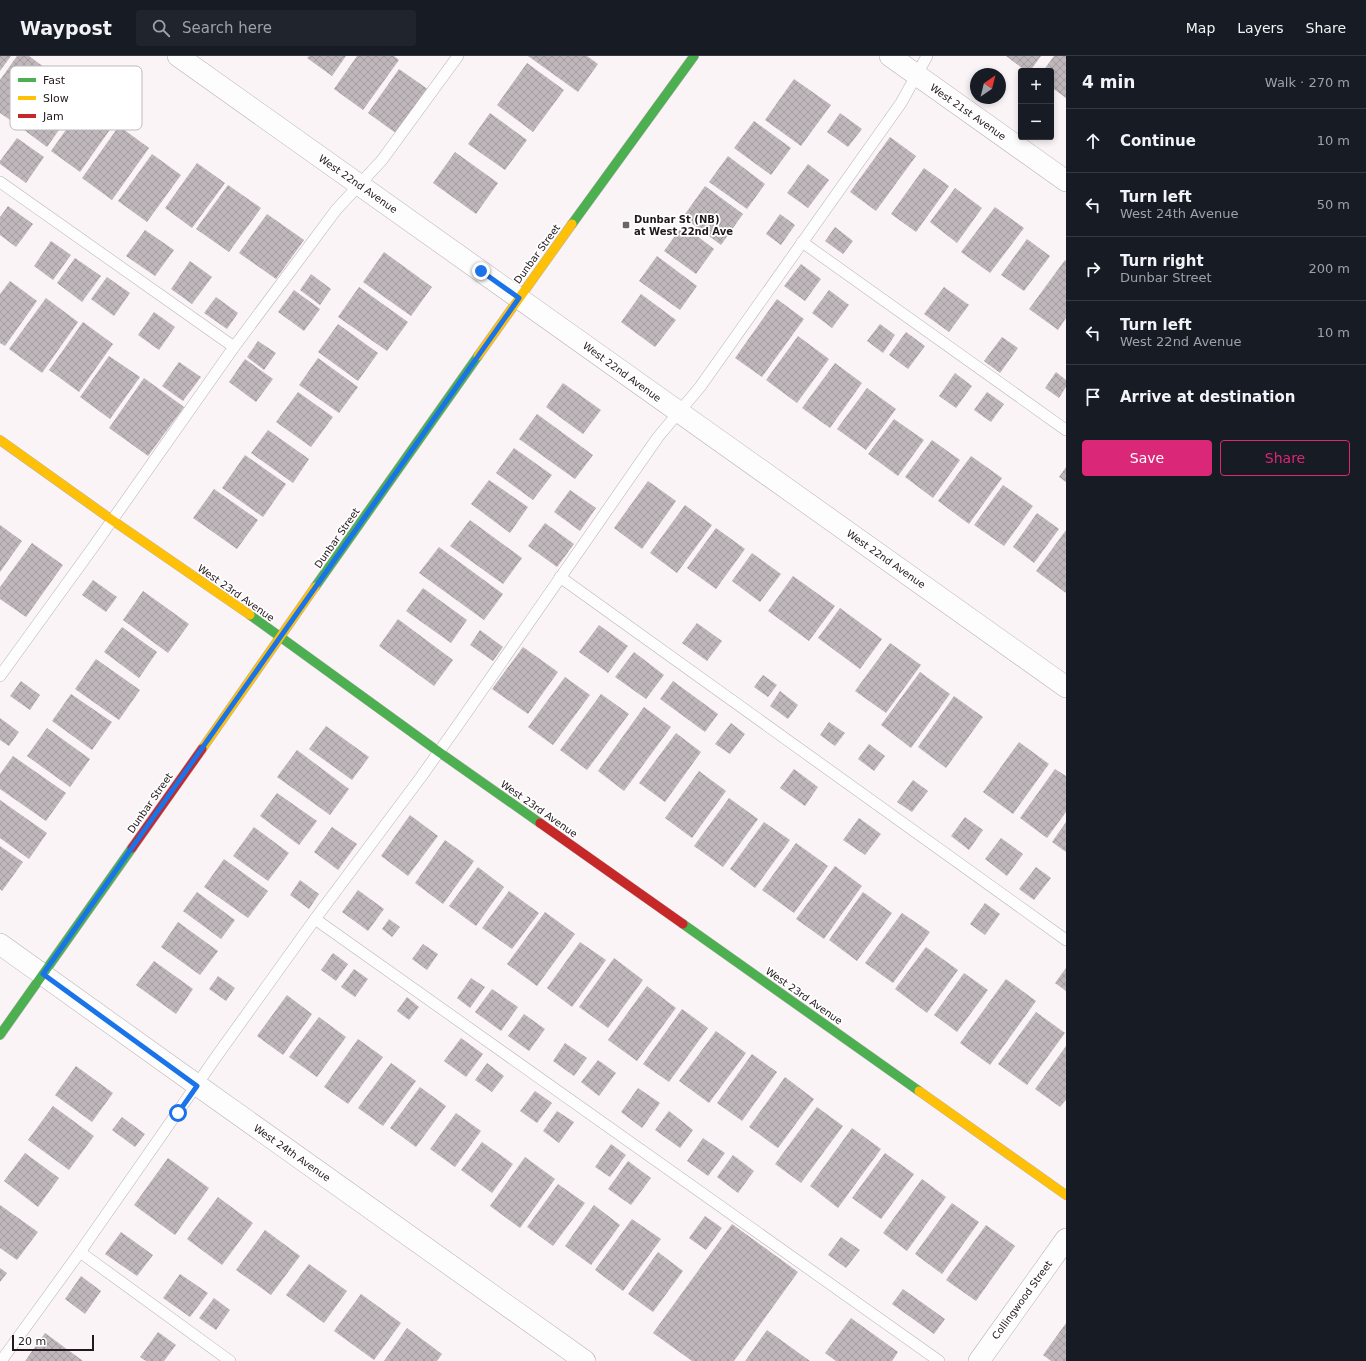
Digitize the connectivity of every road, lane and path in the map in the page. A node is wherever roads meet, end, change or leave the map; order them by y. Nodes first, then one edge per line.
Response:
1 (178, 56) edge
2 (458, 56) edge
3 (694, 56) edge
4 (890, 56) edge
5 (927, 56) edge
6 (916, 75) junction
7 (1066, 181) edge
8 (0, 182) edge
9 (359, 185) junction
10 (802, 242) junction
11 (519, 298) junction
12 (234, 347) junction
13 (679, 412) junction
14 (1066, 430) edge
15 (0, 440) edge
16 (112, 520) junction
17 (560, 577) junction
18 (281, 637) junction
19 (0, 676) edge
20 (1066, 687) edge
21 (439, 752) junction
22 (315, 919) junction
23 (1066, 940) edge
24 (0, 944) edge
25 (43, 974) junction
26 (0, 1035) edge
27 (197, 1086) junction
28 (1066, 1195) edge
29 (1066, 1239) edge
30 (80, 1252) junction
31 (1, 1361) edge
32 (230, 1361) edge
33 (585, 1361) edge
34 (939, 1361) edge
35 (979, 1361) edge

1 - 9 street, West 22nd Avenue
2 - 9 lane
3 - 11 street, Dunbar Street
4 - 6 street, West 21st Avenue
5 - 6 lane
6 - 7 street, West 21st Avenue
6 - 10 lane
8 - 12 lane
9 - 11 street, West 22nd Avenue
9 - 12 lane
10 - 13 lane
10 - 14 lane
11 - 13 street, West 22nd Avenue
11 - 18 street, Dunbar Street
12 - 16 lane
13 - 17 lane
13 - 20 street, West 22nd Avenue
15 - 16 street, West 23rd Avenue
16 - 18 street, West 23rd Avenue
16 - 19 lane
17 - 21 lane
17 - 23 lane
18 - 21 street, West 23rd Avenue
18 - 25 street, Dunbar Street
21 - 22 lane
21 - 28 street, West 23rd Avenue
22 - 27 lane
22 - 34 lane
24 - 25 street, West 24th Avenue
25 - 26 street, Dunbar Street
25 - 27 street, West 24th Avenue
27 - 30 lane
27 - 33 street, West 24th Avenue
29 - 35 street, Collingwood Street
30 - 31 lane
30 - 32 lane

